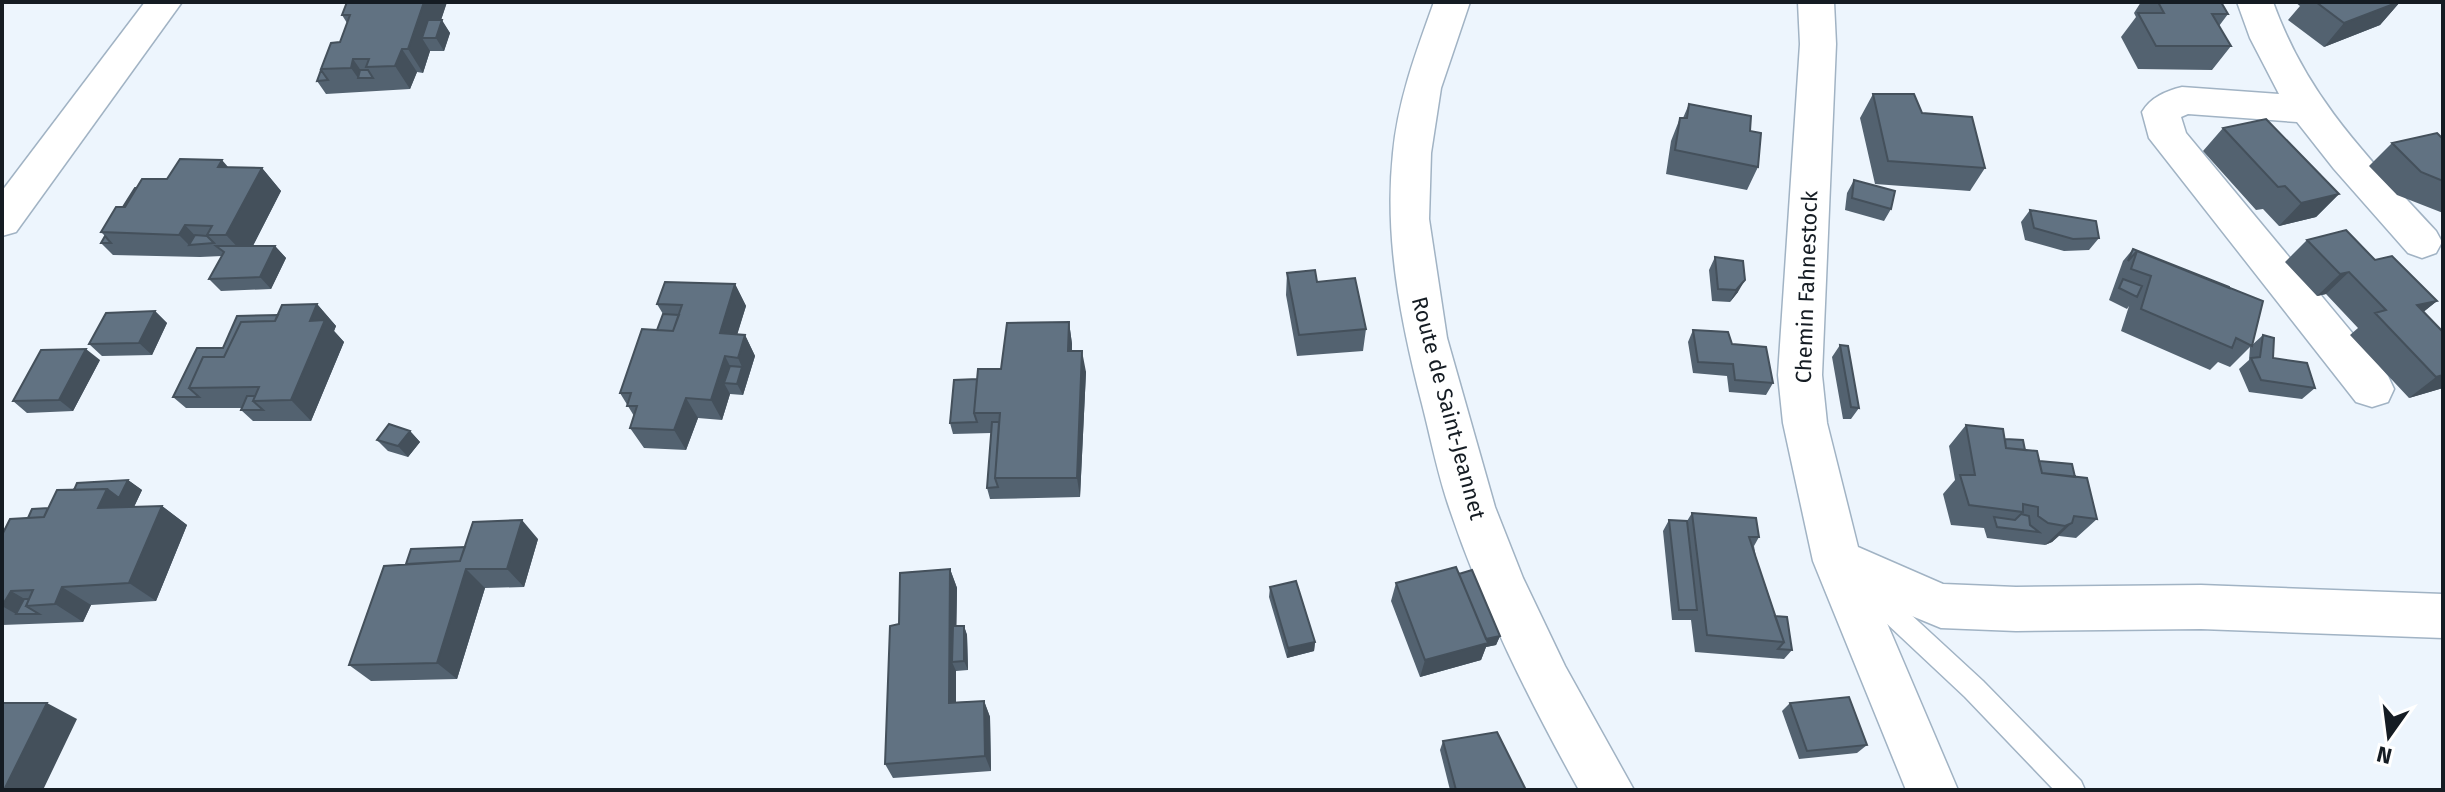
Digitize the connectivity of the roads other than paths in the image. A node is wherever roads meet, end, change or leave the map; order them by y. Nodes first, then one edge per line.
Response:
1 (164, 2) edge
2 (1452, 2) edge
3 (1816, 2) edge
4 (2255, 2) edge
5 (2305, 109) junction
6 (2, 221) edge
7 (2422, 242) dead end
8 (2372, 389) dead end
9 (1837, 561) junction
10 (2443, 616) edge
11 (1608, 790) edge
12 (1932, 790) edge
13 (2072, 790) edge

1 - 6 street
2 - 11 street, Route de Saint-Jeannet
3 - 9 street, Chemin Fahnestock
4 - 5 street
5 - 7 street
5 - 8 street
9 - 10 street
9 - 12 street, Chemin Fahnestock
9 - 13 lane

